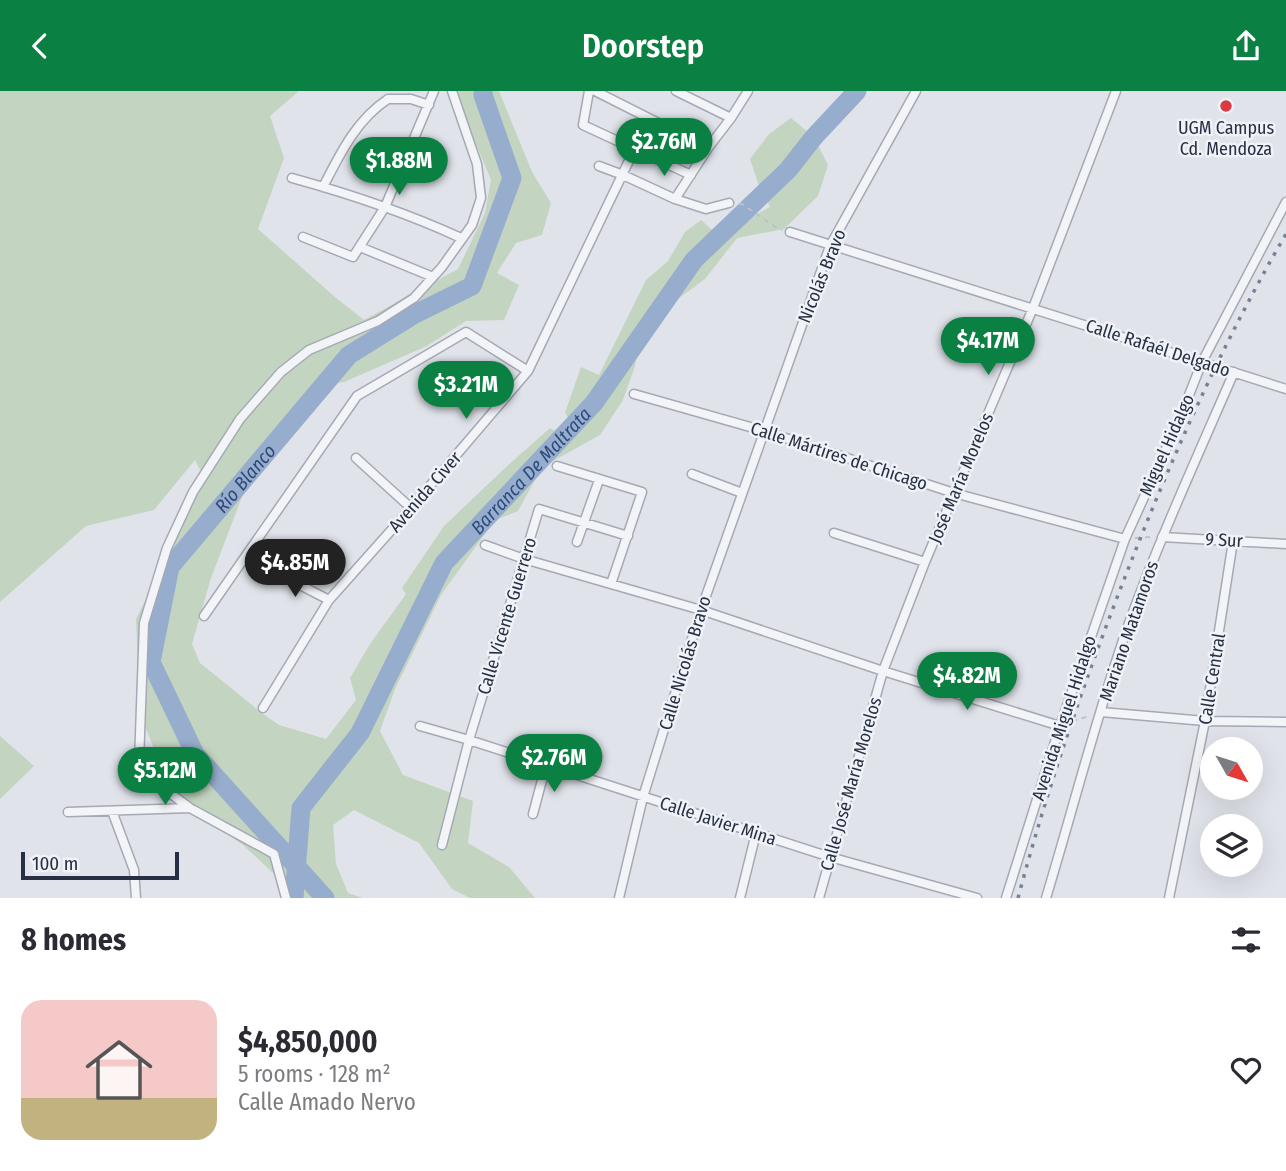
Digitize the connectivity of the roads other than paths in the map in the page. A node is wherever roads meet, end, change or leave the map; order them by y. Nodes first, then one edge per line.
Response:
1 (434, 91) edge
2 (452, 91) edge
3 (589, 91) edge
4 (595, 91) edge
5 (676, 91) edge
6 (748, 91) edge
7 (916, 91) edge
8 (1116, 91) edge
9 (387, 95) edge
10 (429, 105) junction
11 (731, 118) junction
12 (649, 119) junction
13 (708, 148) junction
14 (635, 149) junction
15 (599, 166) dead end
16 (623, 175) junction
17 (691, 175) junction
18 (292, 178) dead end
19 (323, 187) junction
20 (675, 199) junction
21 (1286, 202) edge
22 (729, 203) dead end
23 (385, 207) junction
24 (790, 232) dead end
25 (303, 237) dead end
26 (461, 238) junction
27 (830, 246) junction
28 (360, 247) junction
29 (433, 277) junction
30 (1033, 308) junction
31 (1202, 362) junction
32 (528, 371) junction
33 (1234, 372) junction
34 (1286, 389) edge
35 (634, 394) dead end
36 (764, 431) junction
37 (356, 458) dead end
38 (557, 466) dead end
39 (692, 474) dead end
40 (598, 480) junction
41 (954, 492) junction
42 (742, 493) junction
43 (411, 508) junction
44 (583, 523) junction
45 (834, 533) dead end
46 (628, 537) junction
47 (1162, 537) junction
48 (1125, 539) junction
49 (1233, 541) junction
50 (577, 542) dead end
51 (1286, 544) edge
52 (485, 545) dead end
53 (524, 559) junction
54 (925, 562) junction
55 (275, 572) dead end
56 (611, 584) junction
57 (329, 600) junction
58 (701, 610) junction
59 (204, 616) dead end
60 (883, 671) junction
61 (263, 708) dead end
62 (1101, 712) junction
63 (1205, 721) junction
64 (1286, 722) edge
65 (419, 726) dead end
66 (1060, 726) junction
67 (469, 740) junction
68 (546, 765) junction
69 (643, 797) junction
70 (190, 808) junction
71 (112, 811) junction
72 (68, 812) dead end
73 (533, 814) dead end
74 (756, 833) junction
75 (442, 845) dead end
76 (830, 856) junction
77 (136, 898) edge
78 (286, 898) edge
79 (619, 898) edge
80 (740, 898) edge
81 (820, 898) edge
82 (977, 898) edge
83 (1006, 898) edge
84 (1046, 898) edge
85 (1169, 898) edge

1 - 10 street
2 - 26 street
3 - 14 street
4 - 12 street
5 - 11 street
6 - 11 street
7 - 27 street, Nicolás Bravo
8 - 30 street, José María Morelos
9 - 10 street
9 - 19 street
10 - 23 street
11 - 13 street
12 - 13 street
12 - 14 street, Avenida Civer
13 - 17 street
14 - 16 street, Avenida Civer
14 - 17 street
15 - 16 street
16 - 20 street
16 - 32 street, Avenida Civer
17 - 20 street
18 - 19 street
19 - 23 street
20 - 22 street
21 - 31 street, Miguel Hidalgo
23 - 26 street
23 - 28 street
24 - 27 street, Calle Rafaél Delgado
25 - 28 street
26 - 29 street
27 - 30 street, Calle Rafaél Delgado
27 - 36 street, Nicolás Bravo
28 - 29 street
29 - 70 street
30 - 31 street, Calle Rafaél Delgado
30 - 41 street, José María Morelos
31 - 33 street, Calle Rafaél Delgado
31 - 48 street, Miguel Hidalgo
32 - 43 street, Avenida Civer
32 - 59 street
33 - 34 street, Calle Rafaél Delgado
33 - 47 street, Mariano Matamoros
35 - 36 street, Calle Mártires de Chicago
36 - 41 street, Calle Mártires de Chicago
36 - 42 street, Calle Nicolás Bravo
37 - 43 street
38 - 40 street
39 - 42 street
40 - 44 street
40 - 46 street
41 - 48 street, Calle Mártires de Chicago
41 - 54 street, José María Morelos
42 - 58 street, Calle Nicolás Bravo
43 - 57 street, Avenida Civer
44 - 46 street
44 - 50 street
44 - 53 street, Calle Vicente Guerrero
45 - 54 street
46 - 56 street
47 - 49 street, 9 Sur
47 - 62 street, Mariano Matamoros
48 - 66 street, Avenida Miguel Hidalgo
49 - 51 street, 9 Sur
49 - 63 street, Calle Central
52 - 53 street
53 - 56 street
53 - 67 street, Calle Vicente Guerrero
54 - 60 street, José María Morelos
55 - 57 street
56 - 58 street
57 - 61 street, Avenida Civer
58 - 60 street
58 - 69 street, Calle Nicolás Bravo
60 - 66 street
60 - 76 street, Calle José María Morelos
62 - 63 street
62 - 84 street, Mariano Matamoros
63 - 64 street
63 - 85 street, Calle Central
65 - 67 street, Calle Javier Mina
66 - 83 street, Avenida Miguel Hidalgo
67 - 68 street, Calle Javier Mina
67 - 75 street, Calle Vicente Guerrero
68 - 69 street, Calle Javier Mina
68 - 73 street
69 - 74 street, Calle Javier Mina
69 - 79 street, Calle Nicolás Bravo
70 - 71 street
70 - 78 street
71 - 72 street
71 - 77 street
74 - 76 street, Calle Javier Mina
74 - 80 street
76 - 81 street, Calle José María Morelos
76 - 82 street, Calle Javier Mina

